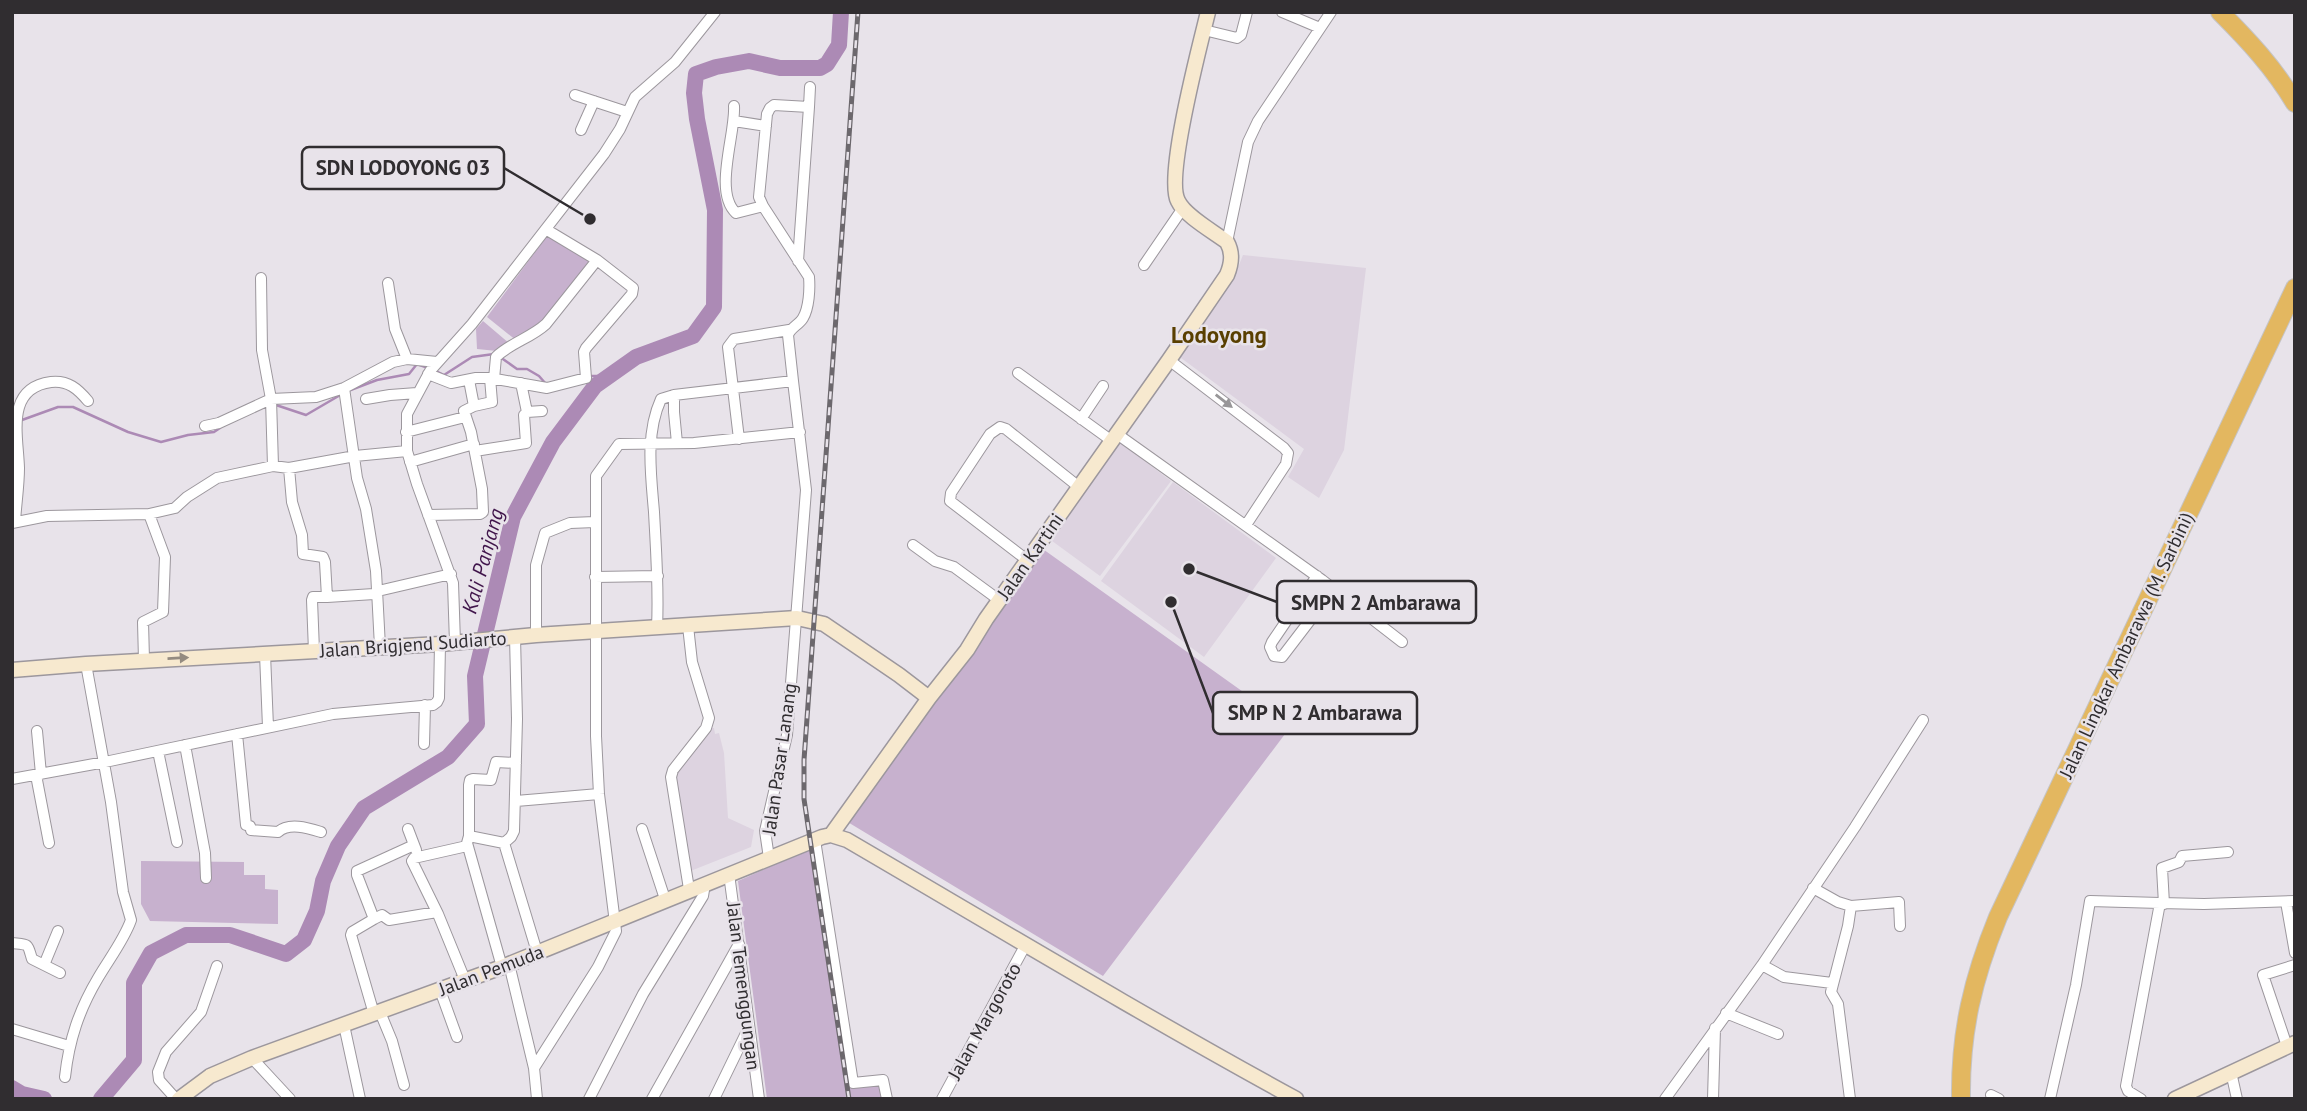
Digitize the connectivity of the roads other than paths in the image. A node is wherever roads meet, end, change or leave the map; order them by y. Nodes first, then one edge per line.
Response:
1 (714, 12) edge
2 (1208, 12) edge
3 (1247, 12) edge
4 (1282, 12) edge
5 (1331, 12) edge
6 (2220, 12) edge
7 (1321, 28) junction
8 (1204, 30) junction
9 (810, 87) dead end
10 (575, 95) dead end
11 (594, 101) junction
12 (2295, 103) edge
13 (734, 106) dead end
14 (809, 107) junction
15 (627, 113) junction
16 (734, 121) junction
17 (766, 127) junction
18 (581, 130) dead end
19 (762, 206) junction
20 (1183, 208) junction
21 (547, 230) junction
22 (1227, 242) junction
23 (597, 260) junction
24 (798, 261) junction
25 (1144, 265) dead end
26 (261, 278) dead end
27 (388, 283) dead end
28 (2295, 288) edge
29 (789, 330) junction
30 (407, 359) junction
31 (1169, 360) junction
32 (432, 368) junction
33 (1018, 373) dead end
34 (492, 378) junction
35 (469, 380) junction
36 (793, 381) junction
37 (521, 383) junction
38 (1103, 386) dead end
39 (344, 388) junction
40 (733, 388) junction
41 (416, 394) junction
42 (674, 394) junction
43 (271, 399) junction
44 (366, 399) dead end
45 (88, 401) dead end
46 (474, 406) junction
47 (542, 411) dead end
48 (527, 412) junction
49 (465, 417) junction
50 (1081, 419) junction
51 (205, 426) dead end
52 (406, 432) junction
53 (800, 432) junction
54 (1115, 438) junction
55 (739, 439) junction
56 (677, 443) junction
57 (651, 445) junction
58 (474, 447) junction
59 (407, 451) junction
60 (355, 456) junction
61 (411, 462) junction
62 (273, 466) junction
63 (289, 468) junction
64 (1079, 487) junction
65 (149, 514) junction
66 (428, 515) junction
67 (13, 522) edge
68 (595, 522) junction
69 (1246, 525) junction
70 (913, 545) dead end
71 (1027, 560) junction
72 (451, 574) junction
73 (658, 576) junction
74 (1317, 576) junction
75 (595, 577) junction
76 (1334, 589) junction
77 (378, 591) junction
78 (327, 597) junction
79 (999, 600) junction
80 (797, 618) junction
81 (657, 626) junction
82 (688, 626) junction
83 (596, 632) junction
84 (536, 635) junction
85 (510, 637) junction
86 (462, 642) junction
87 (1402, 642) dead end
88 (440, 644) junction
89 (380, 647) junction
90 (314, 651) junction
91 (265, 654) junction
92 (144, 660) junction
93 (86, 664) junction
94 (12, 670) edge
95 (929, 698) junction
96 (425, 705) junction
97 (1923, 720) dead end
98 (268, 727) junction
99 (37, 731) dead end
100 (237, 734) junction
101 (424, 744) dead end
102 (185, 746) junction
103 (158, 751) junction
104 (105, 762) junction
105 (516, 764) junction
106 (38, 774) junction
107 (12, 779) edge
108 (599, 794) junction
109 (516, 802) junction
110 (408, 829) dead end
111 (642, 829) dead end
112 (321, 832) dead end
113 (831, 835) junction
114 (468, 841) junction
115 (177, 842) dead end
116 (810, 842) junction
117 (49, 843) dead end
118 (504, 843) junction
119 (414, 845) junction
120 (2228, 852) dead end
121 (419, 857) junction
122 (769, 858) junction
123 (729, 874) junction
124 (206, 878) dead end
125 (705, 884) junction
126 (1813, 888) junction
127 (689, 889) junction
128 (665, 899) junction
129 (2290, 901) edge
130 (2162, 904) junction
131 (1851, 906) junction
132 (437, 912) junction
133 (374, 919) junction
134 (615, 919) junction
135 (1900, 926) dead end
136 (58, 932) dead end
137 (12, 943) edge
138 (739, 943) junction
139 (1026, 944) junction
140 (537, 952) junction
141 (2295, 953) edge
142 (44, 965) junction
143 (505, 965) junction
144 (1762, 965) junction
145 (2295, 965) edge
146 (217, 966) dead end
147 (60, 973) dead end
148 (465, 980) junction
149 (1832, 983) junction
150 (440, 990) junction
151 (377, 1013) junction
152 (1727, 1013) junction
153 (344, 1025) junction
154 (749, 1027) junction
155 (1715, 1027) junction
156 (12, 1030) edge
157 (1778, 1034) dead end
158 (457, 1037) dead end
159 (2291, 1044) edge
160 (69, 1046) junction
161 (252, 1058) junction
162 (534, 1068) junction
163 (2231, 1072) junction
164 (65, 1077) dead end
165 (404, 1085) dead end
166 (1974, 1096) edge
167 (178, 1099) edge
168 (290, 1099) edge
169 (359, 1099) edge
170 (537, 1099) edge
171 (589, 1099) edge
172 (652, 1099) edge
173 (714, 1099) edge
174 (759, 1099) edge
175 (887, 1099) edge
176 (942, 1099) edge
177 (1296, 1099) edge
178 (1665, 1099) edge
179 (1713, 1099) edge
180 (1850, 1099) edge
181 (2050, 1099) edge
182 (2141, 1099) edge
183 (2175, 1099) edge
184 (2237, 1099) edge

1 - 15 street
2 - 8 street
3 - 8 street
4 - 7 street
5 - 7 street
6 - 12 highway
7 - 22 street
8 - 20 street
9 - 14 street
10 - 11 street
11 - 15 street
11 - 18 street
13 - 16 street
14 - 17 street
14 - 24 street
15 - 21 street
16 - 17 street
16 - 19 street
17 - 19 street
19 - 24 street
20 - 22 street
20 - 25 street
21 - 23 street
21 - 32 street
22 - 31 street, Jalan Kartini
23 - 34 street
23 - 37 street
24 - 29 street
26 - 43 street
27 - 30 street
28 - 166 highway, Jalan Lingkar Ambarawa (M. Sarbini)
29 - 36 street, Jalan Pasar Lanang
29 - 40 street
30 - 32 street
30 - 39 street
31 - 54 street, Jalan Kartini
31 -> 69 street
32 - 35 street
32 - 41 street
33 - 50 street
34 - 35 street
34 - 37 street
34 - 46 street
35 - 46 street
36 - 40 street
36 - 53 street, Jalan Pasar Lanang
37 - 48 street
38 - 50 street
39 - 43 street
39 - 60 street
40 - 42 street
40 - 55 street
41 - 44 street
41 - 52 street
42 - 56 street
42 - 57 street
43 - 51 street
43 - 62 street
45 - 67 street
46 - 49 street
47 - 48 street
48 - 58 street
49 - 52 street
49 - 58 street
50 - 54 street
52 - 59 street
53 - 55 street
53 - 80 street, Jalan Pasar Lanang
54 - 64 street, Jalan Kartini
54 - 69 street
55 - 56 street
56 - 57 street
57 - 68 street
57 - 73 street
58 - 61 street
58 - 66 street
59 - 60 street
59 - 61 street
60 - 63 street
60 - 77 street
61 - 66 street
62 - 63 street
62 - 65 street
63 - 78 street
64 - 71 street, Jalan Kartini
64 - 71 street
65 - 67 street
65 - 92 street
66 - 72 street
68 - 75 street
68 - 84 street
69 - 74 street
70 - 79 street
71 - 79 street, Jalan Kartini
72 - 77 street
72 - 86 street
73 - 75 street
73 - 81 street
74 - 76 street
74 - 76 street
75 - 83 street
76 - 87 street
77 - 78 street
77 - 89 street
78 - 90 street
79 - 95 street, Jalan Kartini
80 - 82 street, Jalan Brigjend Sudiarto
80 - 95 street, Jalan Brigjend Sudiarto
80 - 122 street, Jalan Pasar Lanang
81 - 82 street, Jalan Brigjend Sudiarto
81 - 83 street, Jalan Brigjend Sudiarto
82 - 127 street
83 - 84 street, Jalan Brigjend Sudiarto
83 - 108 street
84 - 85 street, Jalan Brigjend Sudiarto
85 - 86 street, Jalan Brigjend Sudiarto
85 - 105 street
86 - 88 street, Jalan Brigjend Sudiarto
88 - 89 street, Jalan Brigjend Sudiarto
88 - 96 street
89 - 90 street, Jalan Brigjend Sudiarto
90 - 91 street, Jalan Brigjend Sudiarto
92 -> 91 street, Jalan Brigjend Sudiarto
91 - 98 street
92 - 93 street, Jalan Brigjend Sudiarto
93 - 94 street, Jalan Brigjend Sudiarto
93 - 104 street
95 - 113 street, Jalan Kartini
96 - 98 street
96 - 101 street
97 - 126 street
98 - 100 street
99 - 106 street
100 - 102 street
100 - 112 street
102 - 103 street
102 - 124 street
103 - 104 street
103 - 115 street
104 - 106 street
104 - 160 street
105 - 109 street
105 - 114 street
106 - 107 street
106 - 117 street
108 - 109 street
108 - 134 street
109 - 118 street
110 - 119 street
111 - 128 street
113 - 116 street, Jalan Pemuda
113 - 139 street
114 - 118 street
114 - 121 street
114 - 143 street
116 - 122 street, Jalan Pemuda
116 - 175 street
118 - 140 street
119 - 121 street
119 - 133 street
120 - 130 street
121 - 132 street
122 - 123 street, Jalan Pemuda
123 - 125 street, Jalan Pemuda
123 - 138 street, Jalan Temenggungan
125 - 127 street, Jalan Pemuda
125 - 171 street
126 - 131 street
126 - 144 street
127 - 128 street, Jalan Pemuda
128 - 134 street, Jalan Pemuda
129 - 130 street
129 - 141 street
130 - 181 street
130 - 182 street
131 - 135 street
131 - 149 street
132 - 133 street
132 - 148 street
133 - 151 street
134 - 140 street, Jalan Pemuda
134 - 162 street
136 - 142 street
137 - 142 street
138 - 154 street, Jalan Temenggungan
138 - 172 street
139 - 176 street, Jalan Margoroto
139 - 177 street
140 - 143 street, Jalan Pemuda
142 - 147 street
143 - 148 street, Jalan Pemuda
143 - 162 street
144 - 149 street
144 - 152 street
145 - 159 street
146 - 167 street
148 - 150 street, Jalan Pemuda
149 - 180 street
150 - 151 street, Jalan Pemuda
150 - 158 street
151 - 153 street, Jalan Pemuda
151 - 165 street
152 - 155 street
152 - 157 street
153 - 161 street, Jalan Pemuda
153 - 169 street
154 - 173 street
154 - 174 street, Jalan Temenggungan
155 - 178 street
155 - 179 street
156 - 160 street
159 - 163 street
160 - 164 street
161 - 167 street, Jalan Pemuda
161 - 168 street
162 - 170 street
163 - 183 street
163 - 184 street

